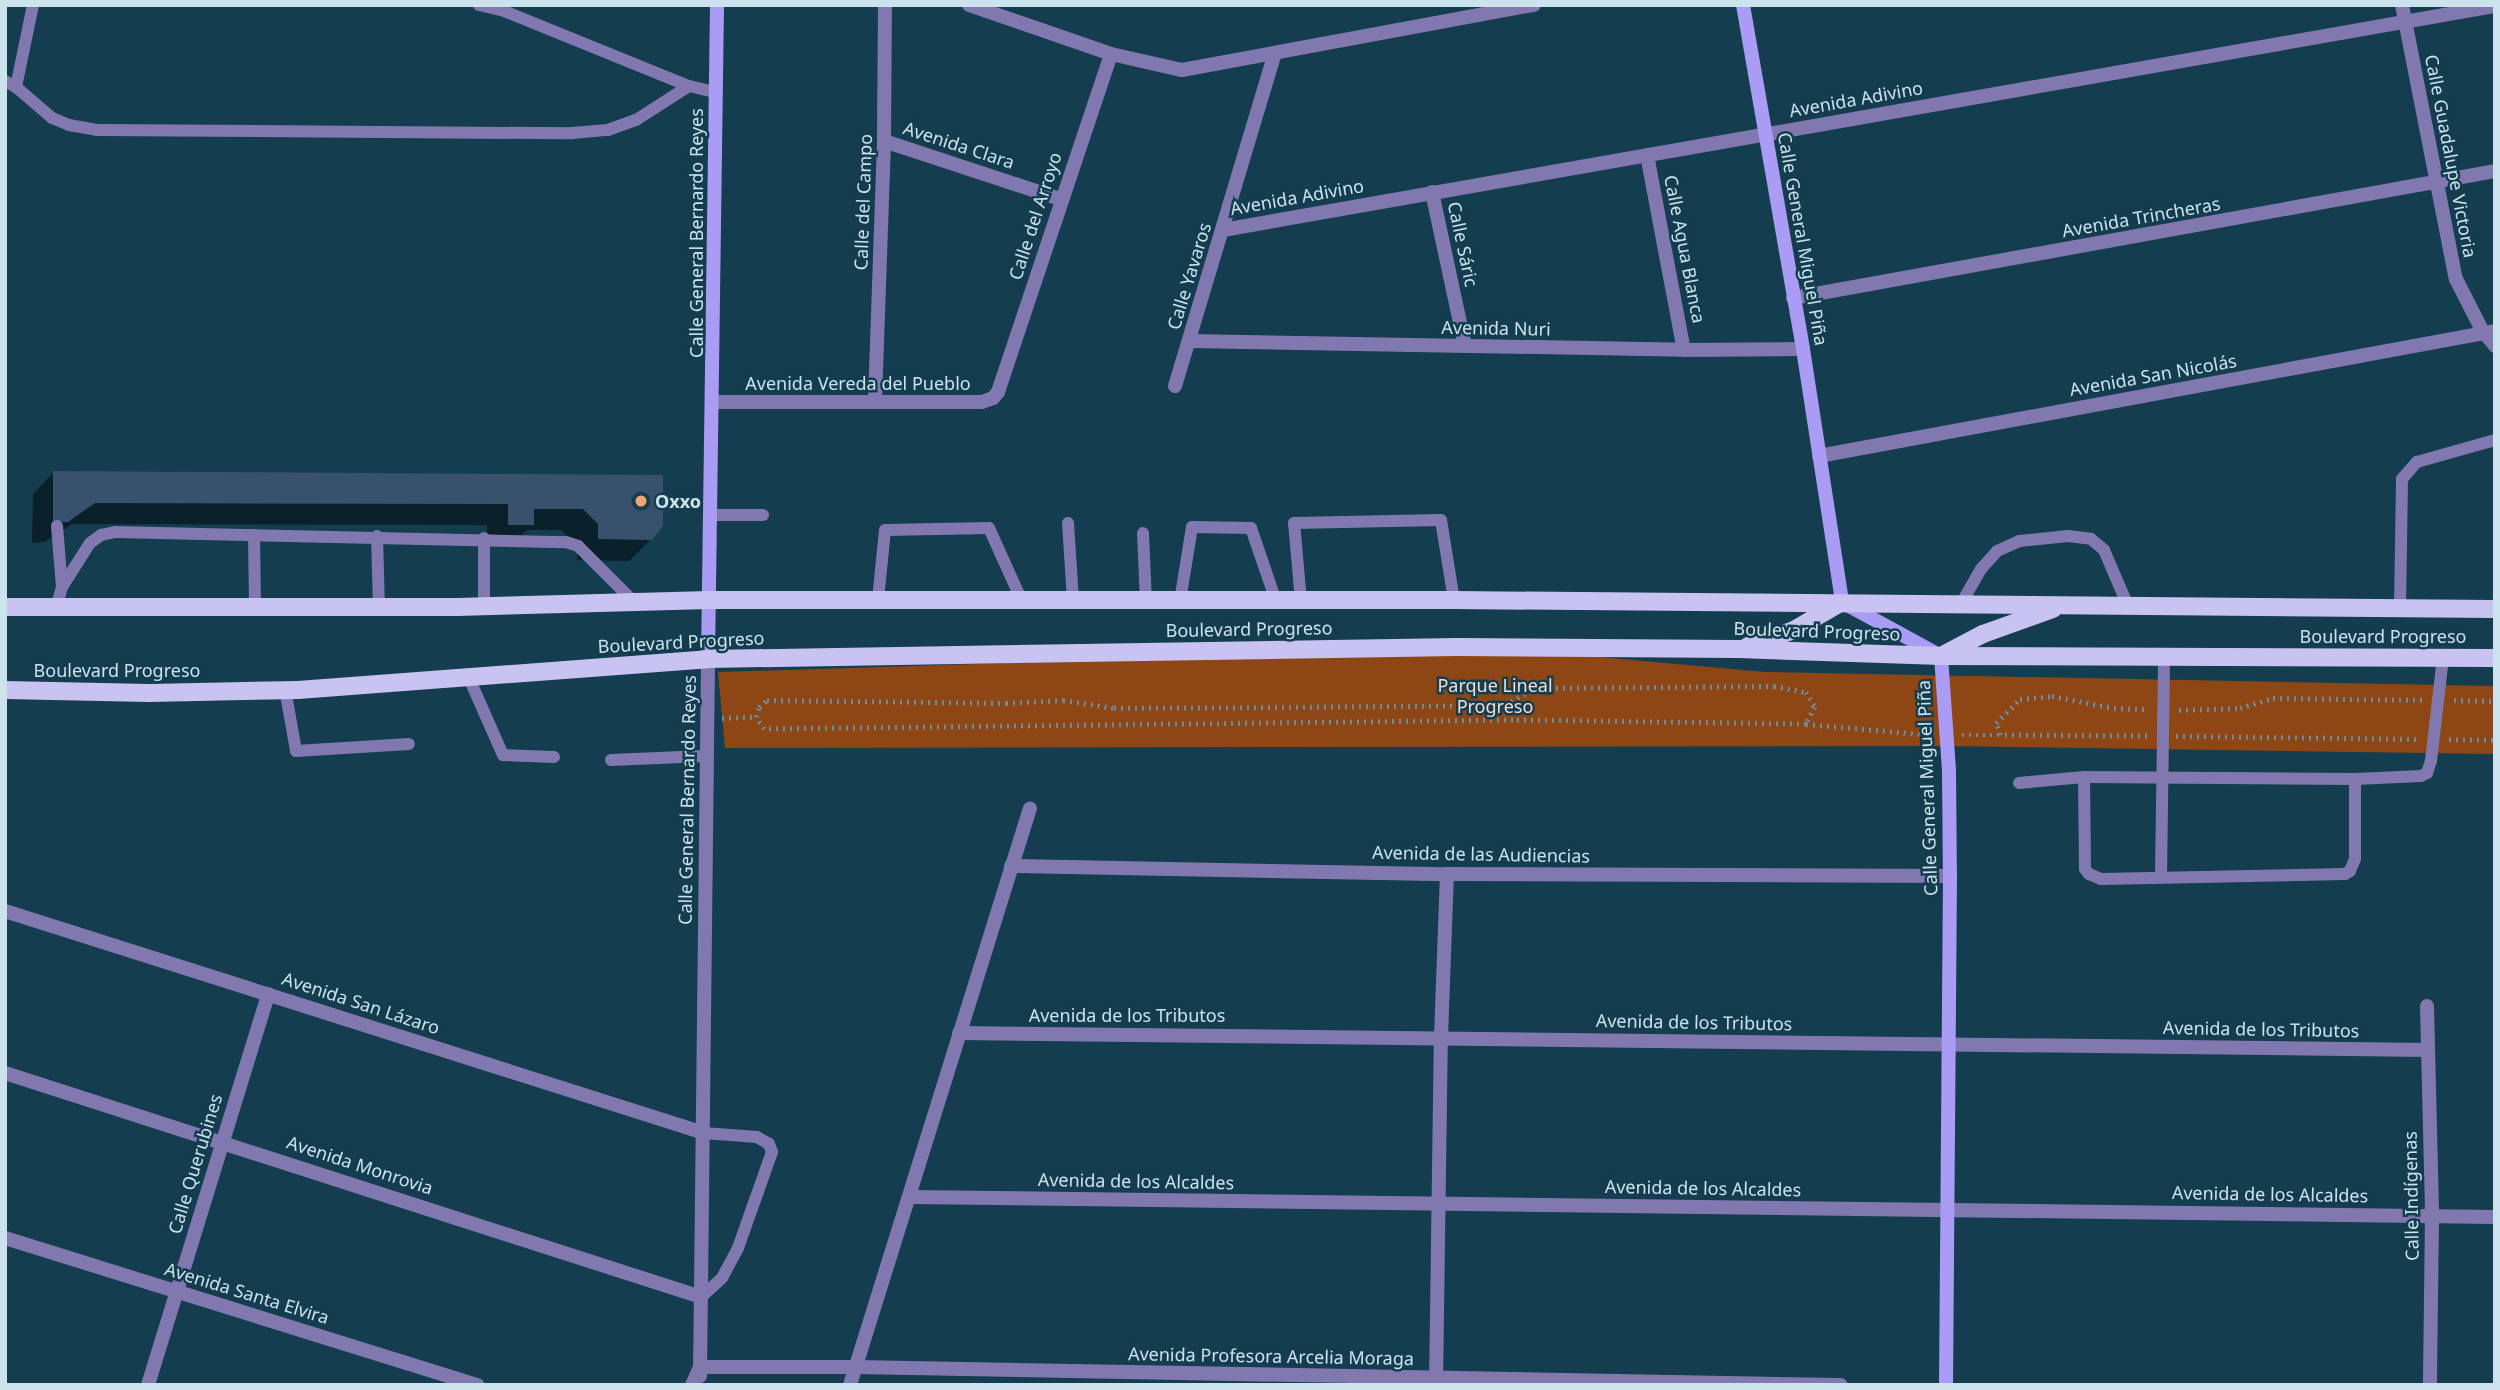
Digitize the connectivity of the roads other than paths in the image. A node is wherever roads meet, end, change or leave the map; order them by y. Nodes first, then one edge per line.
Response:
1 (33, 5) edge
2 (479, 5) edge
3 (717, 5) edge
4 (885, 5) edge
5 (969, 5) edge
6 (1534, 5) edge
7 (1743, 5) edge
8 (2402, 5) edge
9 (2495, 6) edge
10 (2405, 21) junction
11 (1111, 54) junction
12 (1274, 55) junction
13 (11, 85) edge
14 (689, 86) junction
15 (716, 92) junction
16 (1766, 135) junction
17 (884, 141) junction
18 (1647, 155) junction
19 (2495, 171) edge
20 (2436, 181) junction
21 (1432, 192) junction
22 (1060, 200) junction
23 (1223, 230) junction
24 (1793, 298) junction
25 (2489, 332) edge
26 (1189, 341) junction
27 (1465, 346) junction
28 (2495, 347) edge
29 (1802, 349) junction
30 (1685, 350) junction
31 (1175, 386) dead end
32 (998, 392) joint
33 (875, 400) junction
34 (713, 402) junction
35 (2495, 440) edge
36 (1819, 456) junction
37 (763, 514) dead end
38 (711, 515) junction
39 (1068, 523) dead end
40 (57, 526) dead end
41 (1143, 533) dead end
42 (254, 535) junction
43 (377, 536) junction
44 (484, 538) junction
45 (62, 587) junction
46 (709, 600) junction
47 (877, 600) junction
48 (1454, 600) junction
49 (1022, 601) junction
50 (1073, 601) junction
51 (1146, 601) junction
52 (1180, 601) junction
53 (1276, 601) junction
54 (1301, 601) junction
55 (634, 602) junction
56 (1842, 602) junction
57 (1961, 604) junction
58 (484, 606) junction
59 (2063, 606) junction
60 (2128, 606) junction
61 (5, 607) edge
62 (379, 607) junction
63 (56, 608) junction
64 (255, 608) junction
65 (2400, 608) junction
66 (2495, 609) edge
67 (1738, 649) junction
68 (1941, 656) junction
69 (2164, 657) junction
70 (2443, 657) junction
71 (2495, 658) edge
72 (708, 659) junction
73 (468, 678) junction
74 (285, 689) junction
75 (5, 690) edge
76 (409, 744) dead end
77 (705, 756) junction
78 (554, 757) dead end
79 (611, 760) dead end
80 (2084, 777) junction
81 (2165, 777) junction
82 (2355, 779) junction
83 (2019, 783) dead end
84 (1030, 808) dead end
85 (1011, 866) junction
86 (1447, 874) junction
87 (1950, 876) junction
88 (2161, 877) junction
89 (5, 911) edge
90 (268, 994) junction
91 (2427, 1006) dead end
92 (959, 1033) junction
93 (1441, 1037) junction
94 (1949, 1045) junction
95 (2428, 1050) junction
96 (5, 1073) edge
97 (704, 1133) junction
98 (223, 1141) junction
99 (910, 1197) junction
100 (1438, 1204) junction
101 (1947, 1210) junction
102 (2432, 1215) junction
103 (2495, 1217) edge
104 (5, 1238) edge
105 (176, 1290) junction
106 (701, 1297) junction
107 (700, 1367) junction
108 (856, 1367) junction
109 (1275, 1380) edge
110 (1436, 1381) edge
111 (1600, 1383) edge
112 (1762, 1384) edge
113 (148, 1385) edge
114 (478, 1385) edge
115 (692, 1385) edge
116 (699, 1385) edge
117 (850, 1385) edge
118 (1841, 1385) edge
119 (1946, 1385) edge
120 (2430, 1385) edge

1 - 13 lane
2 - 14 lane
3 - 15 street, Calle General Bernardo Reyes
4 - 17 street, Calle del Campo
5 - 11 street
6 - 12 street
7 - 16 street, Calle General Miguel Piña
8 - 10 street, Calle Guadalupe Victoria
9 - 10 street, Avenida Adivino
10 - 16 street, Avenida Adivino
10 - 20 street, Calle Guadalupe Victoria
11 - 12 street
11 - 22 street, Calle del Arroyo
12 - 23 street, Calle Yavaros
13 - 14 lane
14 - 15 lane
15 - 34 street, Calle General Bernardo Reyes
16 - 18 street, Avenida Adivino
16 - 24 street, Calle General Miguel Piña
17 - 22 street, Avenida Clara
17 - 33 street, Calle del Campo
18 - 21 street, Avenida Adivino
18 - 30 street, Calle Agua Blanca
19 - 20 street, Avenida Trincheras
20 - 24 street, Avenida Trincheras
20 - 25 street, Calle Guadalupe Victoria
21 - 23 street, Avenida Adivino
21 - 27 street, Calle Sáric
22 - 32 street, Calle del Arroyo
23 - 26 street, Calle Yavaros
24 - 29 street, Calle General Miguel Piña
25 - 28 lane, Calle Guadalupe Victoria
25 - 36 street, Avenida San Nicolás
26 - 27 street, Avenida Nuri
26 - 31 street, Calle Yavaros
27 - 30 street, Avenida Nuri
29 - 30 street, Avenida Nuri
29 - 36 street, Calle General Miguel Piña
32 - 33 street, Avenida Vereda del Pueblo
33 - 34 street, Avenida Vereda del Pueblo
34 - 38 street, Calle General Bernardo Reyes
35 - 65 lane
36 - 56 street, Calle General Miguel Piña
37 - 38 lane
38 - 46 street, Calle General Bernardo Reyes
39 - 50 lane
40 - 45 lane
41 - 51 lane
42 - 43 lane
42 - 45 lane
42 - 64 lane
43 - 44 lane
43 - 62 lane
44 - 55 lane
44 - 58 lane
45 - 63 lane
46 - 47 main road, Boulevard Progreso
46 - 55 main road, Boulevard Progreso
46 - 72 street, Calle General Bernardo Reyes
47 - 49 main road, Boulevard Progreso
47 - 49 lane
48 - 54 main road, Boulevard Progreso
48 - 54 lane
48 - 56 main road, Boulevard Progreso
49 - 50 main road, Boulevard Progreso
50 - 51 main road, Boulevard Progreso
51 - 52 main road, Boulevard Progreso
52 - 53 main road, Boulevard Progreso
52 - 53 lane
53 - 54 main road, Boulevard Progreso
55 - 58 main road, Boulevard Progreso
56 - 57 main road, Boulevard Progreso
56 - 67 main road
56 - 68 street, Calle General Miguel Piña
57 - 59 main road, Boulevard Progreso
57 - 60 lane
58 - 62 main road, Boulevard Progreso
59 - 60 main road, Boulevard Progreso
59 - 68 main road
60 - 65 main road, Boulevard Progreso
61 - 63 main road, Boulevard Progreso
62 - 64 main road, Boulevard Progreso
63 - 64 main road, Boulevard Progreso
65 - 66 main road, Boulevard Progreso
67 - 68 main road, Boulevard Progreso
67 - 72 main road, Boulevard Progreso
68 - 69 main road, Boulevard Progreso
68 - 87 street, Calle General Miguel Piña
69 - 70 main road, Boulevard Progreso
69 - 81 lane
70 - 71 main road, Boulevard Progreso
70 - 82 lane
72 - 73 main road, Boulevard Progreso
72 - 77 street, Calle General Bernardo Reyes
73 - 74 main road, Boulevard Progreso
73 - 78 lane
74 - 75 main road, Boulevard Progreso
74 - 76 lane
77 - 79 lane
77 - 97 street, Calle General Bernardo Reyes
80 - 81 lane
80 - 83 lane
80 - 88 lane
81 - 82 lane
81 - 88 lane
82 - 88 lane
84 - 85 street
85 - 86 street, Avenida de las Audiencias
85 - 92 street
86 - 87 street, Avenida de las Audiencias
86 - 93 street
87 - 94 street, Calle General Miguel Piña
89 - 90 street, Avenida San Lázaro
90 - 97 street, Avenida San Lázaro
90 - 98 street, Calle Querubines
91 - 95 street, Calle Indígenas
92 - 93 street, Avenida de los Tributos
92 - 99 street
93 - 94 street, Avenida de los Tributos
93 - 100 street
94 - 95 street, Avenida de los Tributos
94 - 101 street, Calle General Miguel Piña
95 - 102 street, Calle Indígenas
96 - 98 street, Avenida Monrovia
97 - 106 street, Calle General Bernardo Reyes
97 - 106 lane
98 - 105 street, Calle Querubines
98 - 106 street, Avenida Monrovia
99 - 100 street, Avenida de los Alcaldes
99 - 108 street
100 - 101 street, Avenida de los Alcaldes
100 - 110 street
101 - 102 street, Avenida de los Alcaldes
101 - 119 street, Calle General Miguel Piña
102 - 103 street, Avenida de los Alcaldes
102 - 120 street, Calle Indígenas
104 - 105 street, Avenida Santa Elvira
105 - 113 street, Calle Querubines
105 - 114 street, Avenida Santa Elvira
106 - 107 street, Calle General Bernardo Reyes
107 - 108 street, Avenida Profesora Arcelia Moraga
107 - 115 street
107 - 116 street, Calle General Bernardo Reyes
108 - 109 street, Avenida Profesora Arcelia Moraga
108 - 117 street
109 - 110 street, Avenida Profesora Arcelia Moraga
110 - 111 street, Avenida Profesora Arcelia Moraga
111 - 112 street, Avenida Profesora Arcelia Moraga
112 - 118 street, Avenida Profesora Arcelia Moraga

